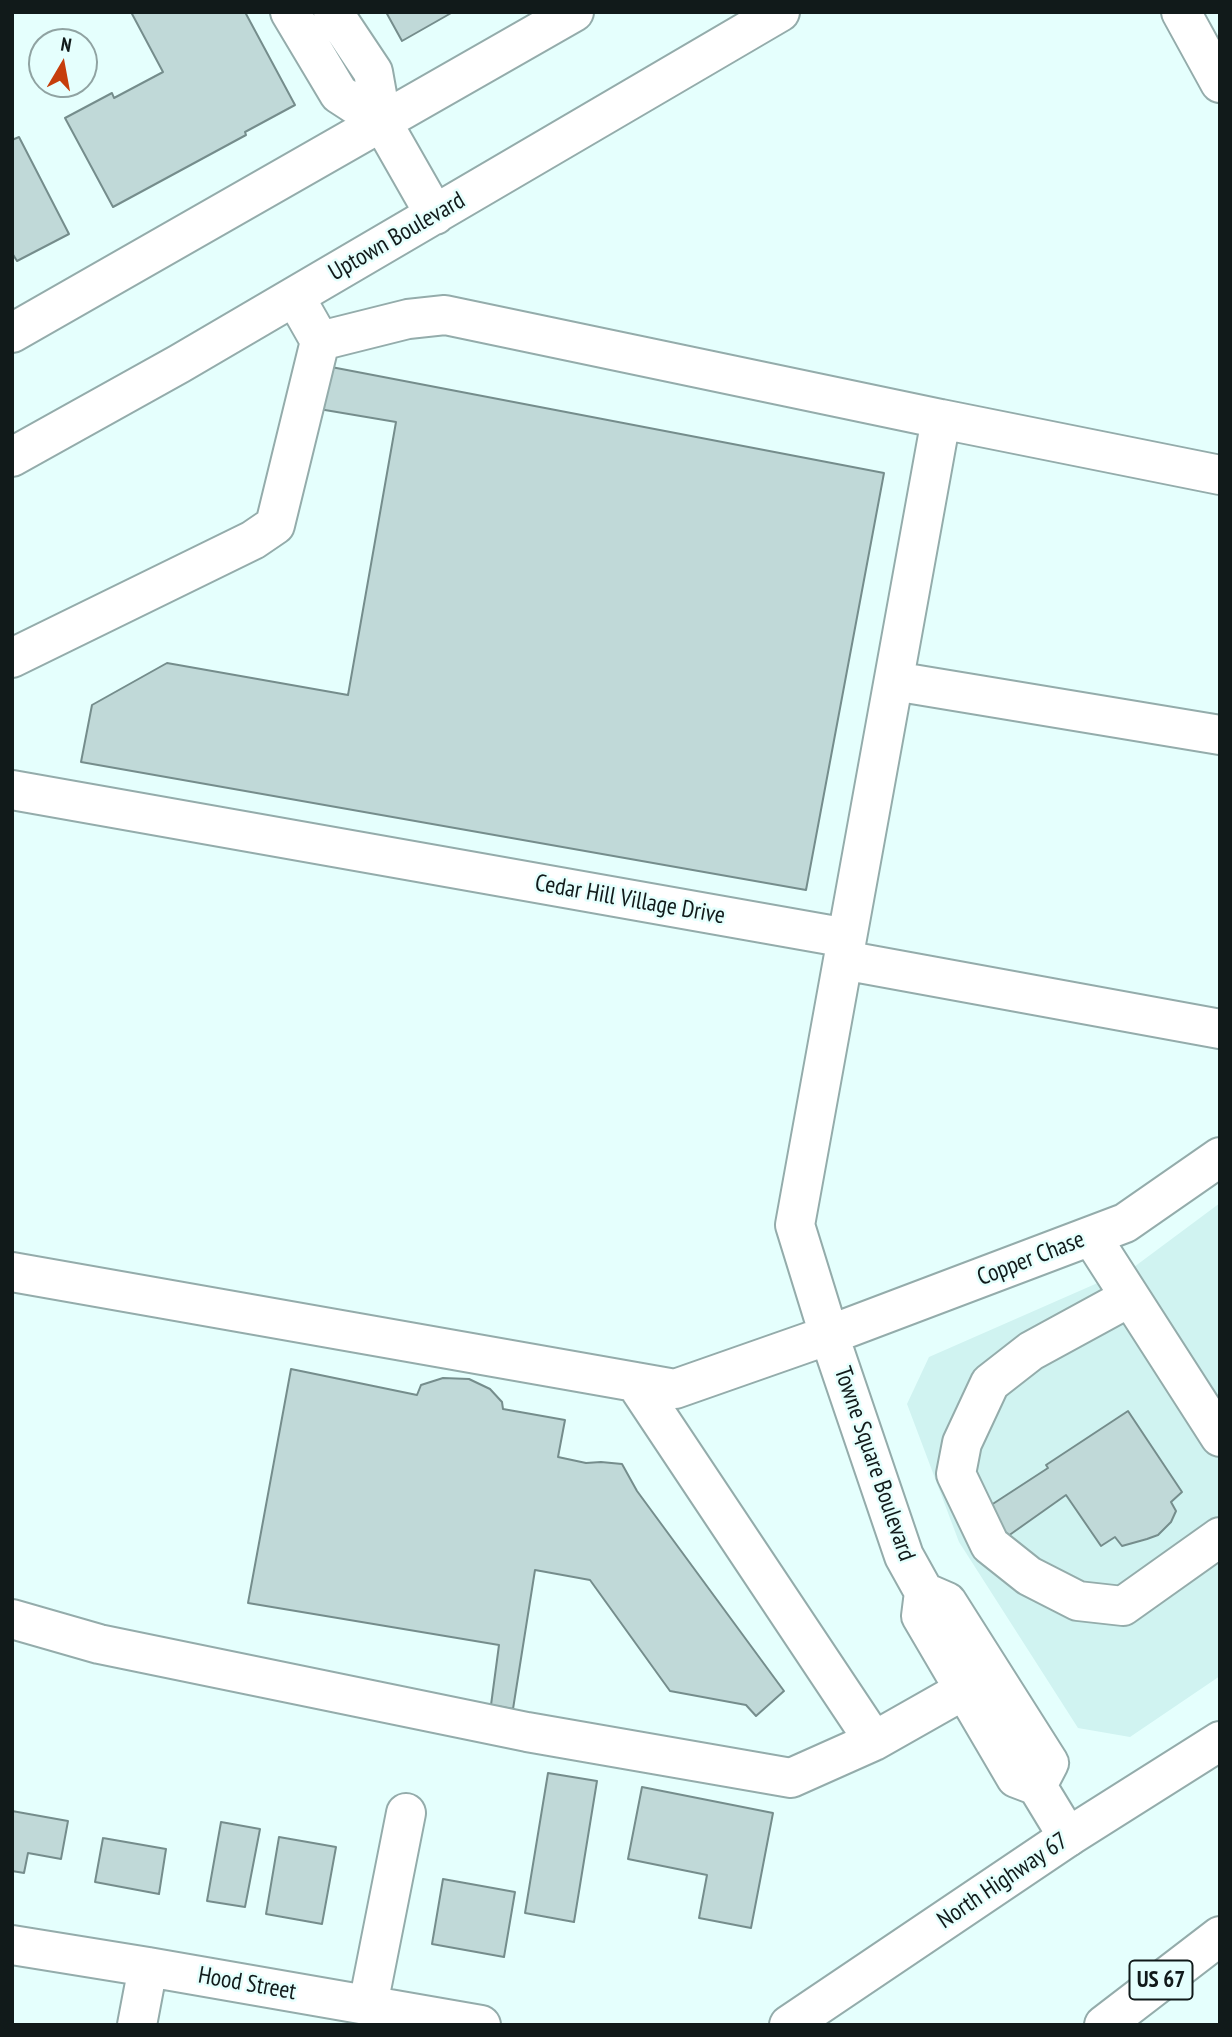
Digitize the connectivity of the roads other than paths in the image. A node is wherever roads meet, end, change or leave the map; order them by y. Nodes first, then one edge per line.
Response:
1 (290, 12) edge
2 (333, 12) edge
3 (574, 12) edge
4 (780, 12) edge
5 (1181, 12) edge
6 (1220, 83) edge
7 (382, 122) junction
8 (435, 215) junction
9 (295, 297) junction
10 (12, 333) edge
11 (320, 341) junction
12 (941, 419) junction
13 (12, 457) edge
14 (1220, 475) edge
15 (12, 658) edge
16 (894, 681) junction
17 (1220, 735) edge
18 (12, 790) edge
19 (845, 949) junction
20 (1220, 1029) edge
21 (1220, 1157) edge
22 (1091, 1236) junction
23 (12, 1272) edge
24 (1130, 1297) junction
25 (829, 1335) junction
26 (635, 1382) junction
27 (1220, 1437) edge
28 (1220, 1537) edge
29 (923, 1592) junction
30 (12, 1619) edge
31 (964, 1690) junction
32 (874, 1741) junction
33 (1220, 1741) edge
34 (1037, 1786) junction
35 (406, 1813) dead end
36 (1068, 1837) junction
37 (1220, 1911) edge
38 (1220, 1936) edge
39 (12, 1945) edge
40 (148, 1967) junction
41 (368, 2005) junction
42 (1116, 2015) edge
43 (137, 2025) edge
44 (481, 2025) edge
45 (789, 2025) edge

1 - 7 main road
2 - 7 main road
3 - 7 main road
4 - 8 main road, Uptown Boulevard
5 - 6 main road
7 - 8 main road
7 - 10 main road
8 - 9 main road, Uptown Boulevard
9 - 11 main road
9 - 13 main road, Uptown Boulevard
11 - 12 main road
11 - 15 main road
12 - 14 main road
12 - 16 main road
16 - 17 main road
16 - 19 main road
18 - 19 main road, Cedar Hill Village Drive
19 - 20 main road, Cedar Hill Village Drive
19 - 25 main road
21 - 22 main road, Copper Chase
22 - 24 main road
22 - 25 main road, Copper Chase
23 - 26 main road, Copper Chase
24 - 27 main road
24 - 28 main road
25 - 26 main road, Copper Chase
25 - 29 main road, Towne Square Boulevard
26 - 32 main road
29 - 31 main road, Towne Square Boulevard
29 - 34 main road, Towne Square Boulevard
30 - 32 main road
31 - 32 main road
31 - 34 main road, Towne Square Boulevard
33 - 36 main road, North Highway 67
34 - 36 main road, Towne Square Boulevard
35 - 41 main road
36 - 45 main road, North Highway 67
37 - 42 main road
38 - 42 main road, US 67
39 - 40 main road, Hood Street
40 - 41 main road, Hood Street
40 - 43 main road
41 - 44 main road, Hood Street

